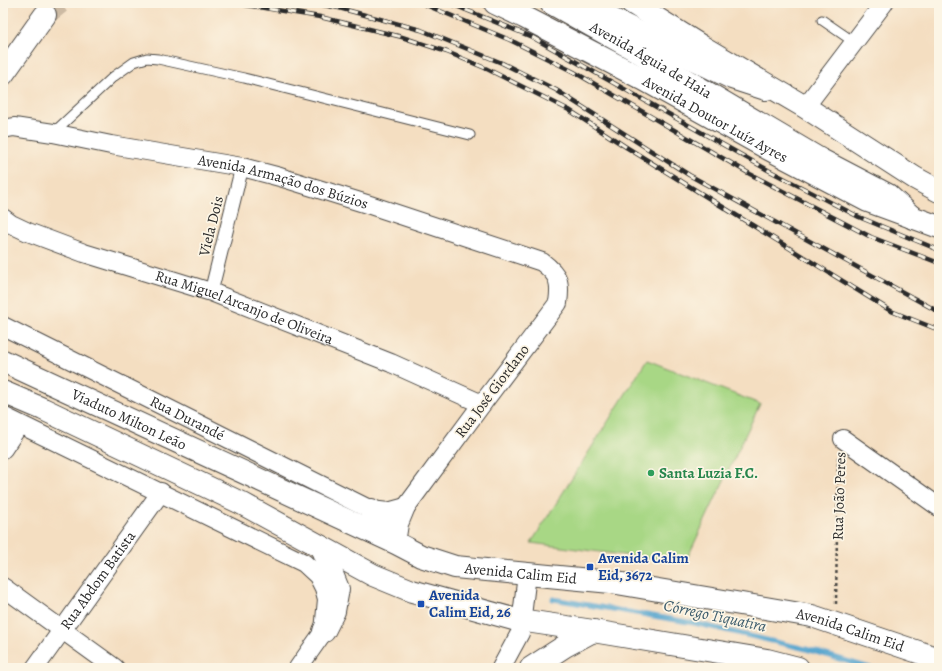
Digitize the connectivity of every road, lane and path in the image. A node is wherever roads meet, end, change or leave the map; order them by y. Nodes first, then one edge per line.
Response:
1 (495, 3) edge
2 (551, 3) edge
3 (580, 3) edge
4 (632, 3) edge
5 (884, 3) edge
6 (822, 20) dead end
7 (854, 42) junction
8 (3, 50) edge
9 (3, 74) edge
10 (786, 96) junction
11 (805, 107) junction
12 (3, 129) edge
13 (53, 133) junction
14 (470, 135) dead end
15 (242, 167) junction
16 (939, 191) edge
17 (3, 218) edge
18 (914, 218) junction
19 (939, 226) edge
20 (554, 270) joint
21 (211, 292) junction
22 (3, 326) edge
23 (3, 361) edge
24 (3, 392) edge
25 (482, 404) junction
26 (3, 416) edge
27 (19, 425) junction
28 (844, 439) joint
29 (3, 449) edge
30 (255, 477) joint
31 (161, 492) junction
32 (406, 507) junction
33 (939, 507) edge
34 (371, 510) junction
35 (396, 542) junction
36 (321, 547) junction
37 (527, 579) junction
38 (3, 587) edge
39 (523, 614) junction
40 (836, 623) junction
41 (62, 629) junction
42 (324, 631) junction
43 (592, 631) junction
44 (939, 659) edge
45 (35, 668) edge
46 (115, 668) edge
47 (298, 668) edge
48 (501, 668) edge
49 (531, 668) edge
50 (798, 668) edge

1 - 18 main road, Avenida Doutor Luíz Ayres
2 - 18 main road, Avenida Águia de Haia
3 - 10 main road, Avenida Águia de Haia
4 - 10 main road
5 - 7 street
6 - 7 lane
7 - 11 street
8 - 9 main road
10 - 11 main road
11 - 16 main road
12 - 13 street, Avenida Armação dos Búzios
13 - 14 lane
13 - 15 street, Avenida Armação dos Búzios
15 - 20 street, Avenida Armação dos Búzios
15 - 21 street, Viela Dois
17 - 21 street, Rua Miguel Arcanjo de Oliveira
18 - 19 main road, Avenida Doutor Luíz Ayres
20 - 25 street, Rua José Giordano
21 - 25 street, Rua Miguel Arcanjo de Oliveira
22 - 34 street, Rua Durandé
23 - 30 main road, Viaduto Milton Leão
24 - 36 main road, Viaduto Milton Leão
25 - 32 street, Rua José Giordano
26 - 27 street
27 - 29 street
27 - 31 street
28 - 33 street, Rua João Peres
28 - 40 path, Rua João Peres
30 - 35 main road, Avenida Calim Eid
31 - 41 street, Rua Abdom Batista
31 - 42 street
32 - 34 street
32 - 35 street, Rua José Giordano
34 - 35 main road
35 - 37 main road, Avenida Calim Eid
36 - 39 main road
36 - 42 main road
37 - 39 street
37 - 40 main road, Avenida Calim Eid
38 - 41 street
39 - 43 main road
39 - 48 street
40 - 44 main road, Avenida Calim Eid
41 - 45 street, Rua Abdom Batista
41 - 46 street
42 - 47 street
43 - 49 main road
43 - 50 main road

